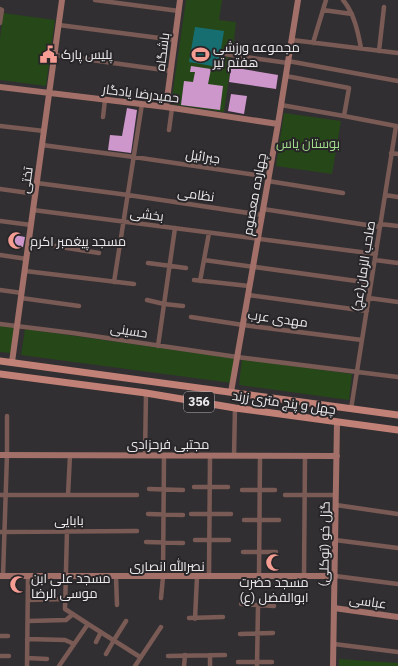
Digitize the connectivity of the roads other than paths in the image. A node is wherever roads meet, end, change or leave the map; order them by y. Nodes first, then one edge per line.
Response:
1 (62, 0) edge
2 (95, 0) edge
3 (180, 0) edge
4 (298, 0) edge
5 (326, 0) edge
6 (344, 0) edge
7 (384, 7) dead end
8 (1, 10) edge
9 (324, 10) junction
10 (178, 11) junction
11 (352, 14) junction
12 (0, 23) edge
13 (59, 25) junction
14 (175, 40) junction
15 (292, 40) junction
16 (313, 43) junction
17 (361, 48) junction
18 (379, 51) junction
19 (398, 53) edge
20 (224, 54) dead end
21 (55, 56) junction
22 (288, 62) junction
23 (171, 71) junction
24 (286, 76) junction
25 (398, 81) edge
26 (0, 87) edge
27 (50, 93) junction
28 (105, 100) junction
29 (142, 104) junction
30 (281, 105) junction
31 (169, 108) junction
32 (344, 116) junction
33 (103, 117) dead end
34 (278, 124) junction
35 (0, 126) edge
36 (169, 130) dead end
37 (44, 131) junction
38 (42, 145) junction
39 (392, 153) junction
40 (398, 154) edge
41 (134, 157) junction
42 (268, 179) junction
43 (37, 183) junction
44 (0, 189) edge
45 (343, 193) dead end
46 (36, 194) junction
47 (128, 195) junction
48 (385, 196) junction
49 (398, 197) edge
50 (33, 210) junction
51 (262, 212) junction
52 (0, 221) edge
53 (124, 222) junction
54 (31, 225) junction
55 (380, 225) junction
56 (398, 226) edge
57 (175, 228) junction
58 (209, 233) junction
59 (258, 239) junction
60 (29, 242) junction
61 (99, 253) dead end
62 (376, 254) junction
63 (0, 256) edge
64 (27, 259) junction
65 (204, 260) junction
66 (375, 260) junction
67 (148, 263) dead end
68 (398, 263) edge
69 (170, 266) junction
70 (253, 267) junction
71 (186, 268) dead end
72 (25, 271) junction
73 (194, 280) dead end
74 (200, 281) junction
75 (114, 282) junction
76 (371, 283) junction
77 (134, 284) dead end
78 (249, 286) junction
79 (0, 290) edge
80 (248, 295) junction
81 (22, 296) junction
82 (369, 298) junction
83 (147, 300) dead end
84 (398, 302) edge
85 (164, 304) junction
86 (79, 306) dead end
87 (183, 306) dead end
88 (367, 311) junction
89 (191, 317) dead end
90 (0, 324) edge
91 (243, 325) junction
92 (17, 326) junction
93 (362, 340) junction
94 (158, 346) junction
95 (237, 357) junction
96 (0, 361) edge
97 (12, 362) junction
98 (357, 372) junction
99 (0, 374) edge
100 (398, 377) edge
101 (231, 392) junction
102 (146, 393) junction
103 (235, 408) junction
104 (352, 409) junction
105 (7, 416) dead end
106 (398, 416) edge
107 (338, 422) junction
108 (398, 430) edge
109 (0, 455) edge
110 (7, 455) junction
111 (70, 455) junction
112 (145, 455) junction
113 (164, 455) junction
114 (210, 456) junction
115 (234, 456) junction
116 (260, 456) junction
117 (305, 456) junction
118 (337, 456) junction
119 (194, 487) dead end
120 (210, 487) junction
121 (228, 487) dead end
122 (149, 489) dead end
123 (164, 490) junction
124 (183, 490) dead end
125 (242, 490) dead end
126 (259, 490) junction
127 (275, 490) dead end
128 (137, 494) dead end
129 (0, 495) edge
130 (6, 495) junction
131 (68, 495) junction
132 (285, 495) dead end
133 (305, 495) junction
134 (336, 495) junction
135 (336, 506) junction
136 (148, 514) dead end
137 (163, 514) junction
138 (183, 514) dead end
139 (190, 514) dead end
140 (210, 514) junction
141 (231, 514) dead end
142 (398, 514) edge
143 (244, 520) dead end
144 (259, 520) junction
145 (279, 520) dead end
146 (2, 531) edge
147 (67, 531) junction
148 (137, 531) dead end
149 (194, 540) dead end
150 (209, 540) junction
151 (229, 540) dead end
152 (335, 540) junction
153 (146, 542) dead end
154 (163, 542) junction
155 (183, 543) dead end
156 (398, 548) edge
157 (243, 552) dead end
158 (259, 552) junction
159 (276, 552) dead end
160 (2, 576) edge
161 (28, 576) junction
162 (66, 576) junction
163 (116, 576) junction
164 (335, 576) junction
165 (163, 577) junction
166 (197, 577) junction
167 (209, 577) junction
168 (258, 577) junction
169 (304, 577) junction
170 (398, 584) edge
171 (161, 598) dead end
172 (65, 599) junction
173 (28, 600) junction
174 (241, 604) dead end
175 (117, 605) dead end
176 (258, 606) junction
177 (274, 606) dead end
178 (334, 608) junction
179 (73, 614) junction
180 (223, 617) dead end
181 (398, 617) edge
182 (189, 618) dead end
183 (195, 619) junction
184 (28, 621) junction
185 (126, 621) dead end
186 (88, 624) junction
187 (161, 627) dead end
188 (101, 632) junction
189 (273, 633) dead end
190 (240, 634) dead end
191 (257, 634) junction
192 (0, 636) edge
193 (8, 636) dead end
194 (27, 639) junction
195 (114, 640) junction
196 (96, 642) dead end
197 (74, 644) junction
198 (334, 644) junction
199 (398, 652) edge
200 (106, 654) dead end
201 (184, 655) junction
202 (210, 655) junction
203 (226, 655) dead end
204 (0, 656) edge
205 (9, 656) dead end
206 (168, 656) dead end
207 (27, 658) junction
208 (140, 658) junction
209 (47, 659) dead end
210 (238, 662) dead end
211 (272, 662) dead end
212 (257, 664) edge
213 (27, 666) edge
214 (59, 666) edge
215 (135, 666) edge
216 (184, 666) edge
217 (210, 666) edge
218 (333, 666) edge

1 - 13 street, تختی
2 - 10 street
3 - 10 street, باشگاه
4 - 15 street, چهارده معصوم
5 - 9 street
6 - 11 street
7 - 18 street
8 - 12 street
9 - 11 street
9 - 16 street
10 - 14 street, باشگاه
11 - 17 street
13 - 14 street
13 - 21 street, تختی
14 - 23 street, باشگاه
15 - 16 street
15 - 22 street, چهارده معصوم
16 - 17 street
17 - 18 street
18 - 19 street
20 - 22 street
21 - 23 street
21 - 27 street, تختی
22 - 24 street, چهارده معصوم
22 - 25 street
23 - 31 street, باشگاه
24 - 30 street, چهارده معصوم
24 - 32 street
26 - 27 street, حمیدرضا یادگار
27 - 28 street, حمیدرضا یادگار
27 - 37 street, تختی
28 - 29 street, حمیدرضا یادگار
28 - 33 street
29 - 31 street, حمیدرضا یادگار
29 - 41 street
30 - 32 street
30 - 34 street, چهارده معصوم
31 - 34 street, حمیدرضا یادگار
31 - 36 street
32 - 39 street, صاحب الزمان(عج)
34 - 42 street, چهارده معصوم
35 - 37 street
37 - 38 street, تختی
38 - 41 street, جبرائیل
38 - 43 street, تختی
39 - 40 street
39 - 48 street, صاحب الزمان(عج)
41 - 42 street, جبرائیل
41 - 47 street
42 - 45 street, جبرائیل
42 - 51 street, چهارده معصوم
43 - 46 street, تختی
43 - 47 street, نظامی
44 - 46 street
46 - 50 street, تختی
47 - 51 street, نظامی
47 - 53 street
48 - 49 street
48 - 55 street, صاحب الزمان(عج)
50 - 53 street, بخشی
50 - 54 street, تختی
51 - 55 street, نظامی
51 - 59 street, چهارده معصوم
52 - 54 street
53 - 57 street, بخشی
53 - 75 street
54 - 60 street, تختی
55 - 56 street, نظامی
55 - 62 street, صاحب الزمان(عج)
57 - 58 street, بخشی
57 - 69 street
58 - 59 street, بخشی
58 - 65 street
59 - 62 street, بخشی
59 - 70 street, چهارده معصوم
60 - 61 street
60 - 64 street, تختی
62 - 66 street, صاحب الزمان(عج)
63 - 64 street
64 - 72 street, تختی
65 - 70 street
65 - 74 street
66 - 68 street
66 - 76 street, صاحب الزمان(عج)
67 - 69 street
69 - 71 street
69 - 85 street
70 - 76 street
70 - 78 street, چهارده معصوم
72 - 75 street
72 - 81 street, تختی
73 - 74 street
74 - 78 street
75 - 77 street
76 - 82 street, صاحب الزمان(عج)
78 - 80 street, چهارده معصوم
79 - 81 street
80 - 88 street
80 - 91 street, چهارده معصوم
81 - 86 street
81 - 92 street, تختی
82 - 84 street
82 - 88 street, صاحب الزمان(عج)
83 - 85 street
85 - 87 street
85 - 94 street
88 - 93 street, صاحب الزمان(عج)
89 - 91 street, مهدی عرب
90 - 92 street, حسینی
91 - 93 street, مهدی عرب
91 - 95 street, چهارده معصوم
92 - 94 street, حسینی
92 - 97 street, تختی
93 - 98 street, صاحب الزمان(عج)
94 - 95 street, حسینی
95 - 98 street, حسینی
95 - 101 street, چهارده معصوم
96 - 97 main road, چهل و پنج متری زرند / 356
97 - 101 main road, چهل و پنج متری زرند / 356
98 - 100 street, حسینی
98 - 104 street, صاحب الزمان(عج)
99 - 102 main road, چهل و پنج متری زرند / 356
101 - 104 main road, چهل و پنج متری زرند / 356
102 - 103 main road, چهل و پنج متری زرند / 356
102 - 112 street
103 - 107 main road, چهل و پنج متری زرند / 356
103 - 115 street
104 - 106 main road, چهل و پنج متری زرند / 356
105 - 110 street
107 - 108 main road, چهل و پنج متری زرند / 356
107 - 118 street, گزل خو (توکلی)
109 - 110 street, مجتبی فرحزادی
110 - 111 street, مجتبی فرحزادی
110 - 130 street
111 - 112 street, مجتبی فرحزادی
111 - 131 street
112 - 113 street, مجتبی فرحزادی
113 - 114 street, مجتبی فرحزادی
113 - 123 street
114 - 115 street, مجتبی فرحزادی
114 - 120 street
115 - 116 street, مجتبی فرحزادی
116 - 117 street, مجتبی فرحزادی
116 - 126 street
117 - 118 street, مجتبی فرحزادی
117 - 133 street
118 - 134 street, گزل خو (توکلی)
119 - 120 street
120 - 121 street
120 - 140 street
122 - 123 street
123 - 124 street
123 - 137 street
125 - 126 street
126 - 127 street
126 - 144 street
128 - 131 street
129 - 130 street
130 - 131 street
130 - 146 street
132 - 133 street
133 - 134 street
133 - 169 street
134 - 135 street, گزل خو (توکلی)
135 - 142 street
135 - 152 street, گزل خو (توکلی)
136 - 137 street
137 - 138 street
137 - 154 street
139 - 140 street
140 - 141 street
140 - 150 street
143 - 144 street
144 - 145 street
144 - 158 street
146 - 147 street, بابایی
146 - 160 street
147 - 148 street, بابایی
147 - 162 street
149 - 150 street
150 - 151 street
150 - 167 street
152 - 156 street
152 - 164 street, گزل خو (توکلی)
153 - 154 street
154 - 155 street
154 - 165 street
157 - 158 street
158 - 159 street
158 - 168 street
160 - 161 street, نصرالله انصاری
161 - 162 street, نصرالله انصاری
161 - 173 street
162 - 163 street, نصرالله انصاری
162 - 172 street
163 - 165 street, نصرالله انصاری
163 - 175 street
164 - 169 street, نصرالله انصاری
164 - 170 street
164 - 178 street, گزل خو (توکلی)
165 - 166 street, نصرالله انصاری
165 - 171 street
166 - 167 street, نصرالله انصاری
166 - 183 street
167 - 168 street, نصرالله انصاری
168 - 169 street, نصرالله انصاری
172 - 173 street
172 - 179 street
173 - 184 street
174 - 176 street
176 - 177 street
176 - 191 street
178 - 181 street, عباسی
178 - 198 street, گزل خو (توکلی)
179 - 184 street
179 - 186 street
180 - 183 street
182 - 183 street
184 - 194 street
185 - 195 street
186 - 188 street
186 - 197 street
187 - 208 street
188 - 195 street
188 - 196 street
189 - 191 street
190 - 191 street
191 - 212 street
192 - 193 street
194 - 197 street
194 - 207 street
195 - 200 street
195 - 208 street
197 - 214 street
198 - 199 street
198 - 218 street, گزل خو (توکلی)
201 - 202 street
201 - 206 street
201 - 216 street
202 - 203 street
202 - 217 street
204 - 205 street
207 - 209 street
207 - 213 street
208 - 215 street
210 - 212 street
211 - 212 street

